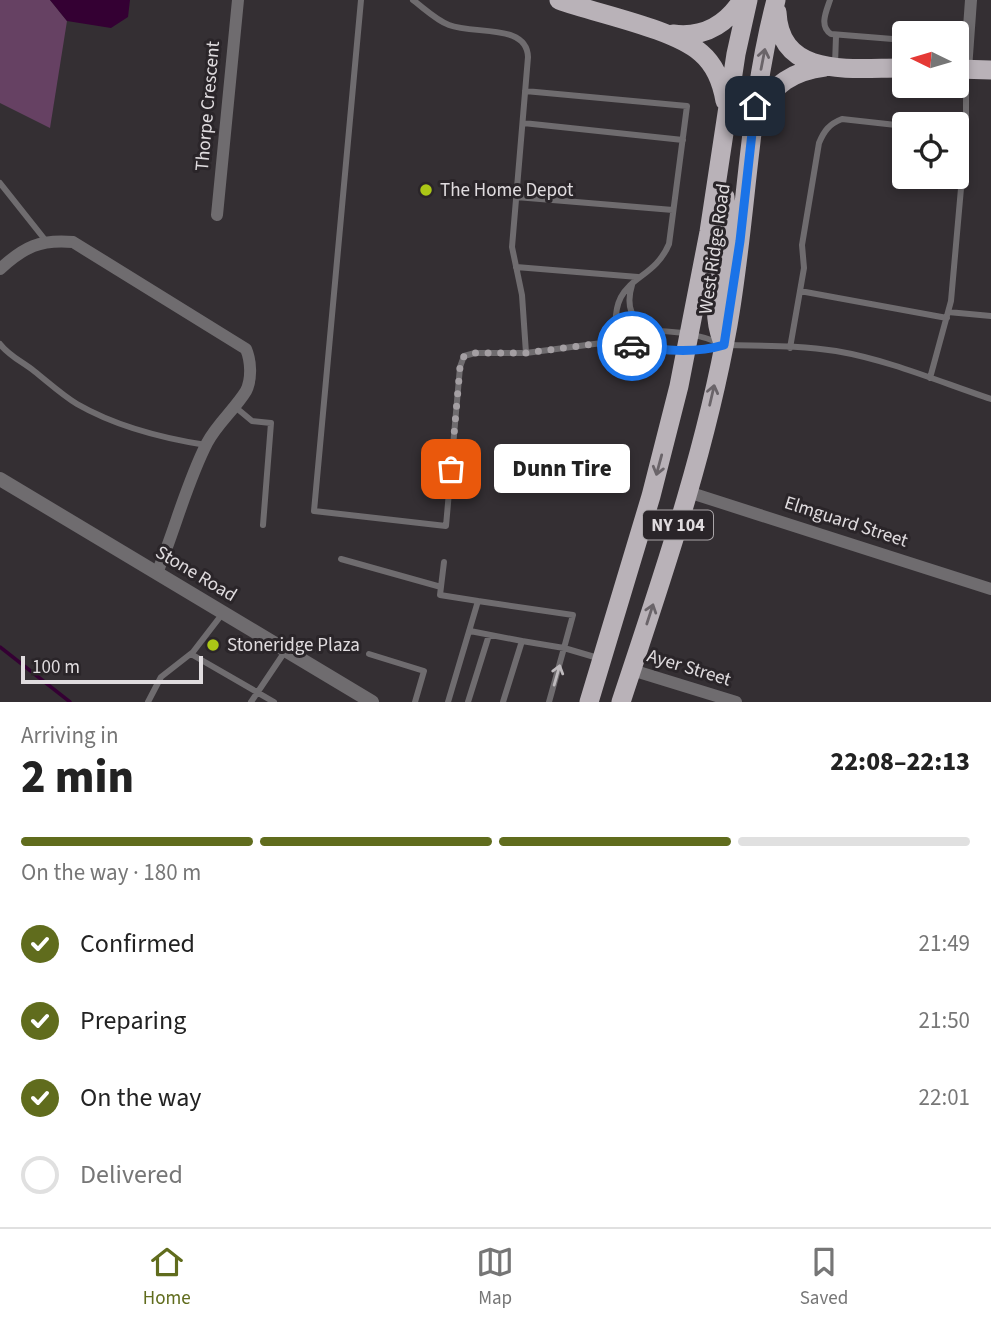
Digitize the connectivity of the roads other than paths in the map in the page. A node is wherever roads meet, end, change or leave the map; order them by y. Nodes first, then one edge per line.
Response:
1 (237, 0) edge
2 (361, 0) edge
3 (413, 0) edge
4 (559, 0) edge
5 (742, 0) edge
6 (748, 0) edge
7 (777, 0) edge
8 (830, 0) edge
9 (971, 0) edge
10 (967, 21) edge
11 (658, 32) junction
12 (836, 36) junction
13 (892, 39) edge
14 (835, 67) junction
15 (892, 68) edge
16 (970, 69) edge
17 (991, 70) edge
18 (525, 92) junction
19 (726, 119) junction
20 (523, 123) junction
21 (892, 125) edge
22 (752, 134) junction
23 (682, 140) junction
24 (722, 151) junction
25 (0, 183) edge
26 (960, 189) edge
27 (516, 197) junction
28 (673, 210) junction
29 (217, 215) dead end
30 (46, 241) junction
31 (516, 267) junction
32 (0, 269) edge
33 (636, 279) junction
34 (800, 291) junction
35 (948, 315) junction
36 (991, 316) edge
37 (659, 332) junction
38 (617, 341) junction
39 (688, 343) junction
40 (0, 344) edge
41 (724, 345) junction
42 (790, 348) junction
43 (526, 353) junction
44 (930, 379) junction
45 (991, 399) edge
46 (234, 406) junction
47 (206, 445) junction
48 (0, 479) edge
49 (688, 492) junction
50 (263, 525) dead end
51 (341, 559) dead end
52 (444, 562) dead end
53 (157, 573) junction
54 (441, 587) junction
55 (991, 589) edge
56 (478, 601) junction
57 (223, 613) junction
58 (470, 631) junction
59 (489, 635) junction
60 (522, 641) junction
61 (565, 648) junction
62 (286, 650) junction
63 (191, 654) junction
64 (369, 654) dead end
65 (603, 660) junction
66 (632, 670) junction
67 (257, 693) junction
68 (148, 702) edge
69 (251, 702) edge
70 (274, 702) edge
71 (372, 702) edge
72 (415, 702) edge
73 (448, 702) edge
74 (468, 702) edge
75 (503, 702) edge
76 (549, 702) edge
77 (589, 702) edge
78 (621, 702) edge
79 (736, 702) edge

1 - 29 street, Thorpe Crescent
2 - 43 lane
3 - 18 lane
4 - 11 highway
5 - 11 highway
6 - 19 highway, West Ridge Road / NY 104
7 - 14 highway
22 -> 7 highway, West Ridge Road / NY 104
8 - 12 lane
9 - 10 street
11 - 19 highway
12 - 13 lane
12 - 14 lane
14 - 15 highway
14 - 22 highway
16 - 17 highway
18 - 20 lane
18 - 23 lane
19 - 24 highway, West Ridge Road / NY 104
20 - 23 lane
20 - 27 lane
21 - 34 lane
22 - 41 highway, West Ridge Road / NY 104
23 - 28 lane
24 - 39 highway, West Ridge Road / NY 104
24 - 41 highway
25 - 30 lane
26 - 35 lane
27 - 28 lane
27 - 31 lane
28 - 33 lane
30 - 32 street
30 - 46 street
31 - 33 lane
31 - 43 lane
33 - 37 lane
33 - 38 lane
34 - 35 lane
34 - 42 lane
35 - 36 lane
35 - 44 lane
37 - 38 lane
37 - 39 lane
38 - 39 lane
38 - 43 lane
39 - 41 lane
39 - 41 lane
39 -> 65 highway, West Ridge Road / NY 104
40 - 47 lane
41 - 42 lane
49 -> 41 highway, West Ridge Road / NY 104
42 - 44 lane
44 - 45 lane
46 - 47 street
46 - 50 lane
47 - 53 street
48 - 53 street, Stone Road
49 - 55 street, Elmguard Street
66 -> 49 highway, West Ridge Road / NY 104
51 - 54 lane
52 - 54 lane
53 - 57 street, Stone Road
54 - 56 lane
56 - 58 lane
56 - 61 lane
57 - 62 street, Stone Road
57 - 63 lane
58 - 59 lane
58 - 73 lane
59 - 60 lane
59 - 74 lane
60 - 61 lane
60 - 75 lane
61 - 65 lane
76 -> 61 lane
62 - 67 lane
62 - 71 street, Stone Road
63 - 67 lane
63 - 68 lane
64 - 72 lane
65 - 77 highway, West Ridge Road / NY 104
66 - 78 highway, West Ridge Road / NY 104
66 - 79 street, Ayer Street
67 - 69 lane
67 - 70 lane

